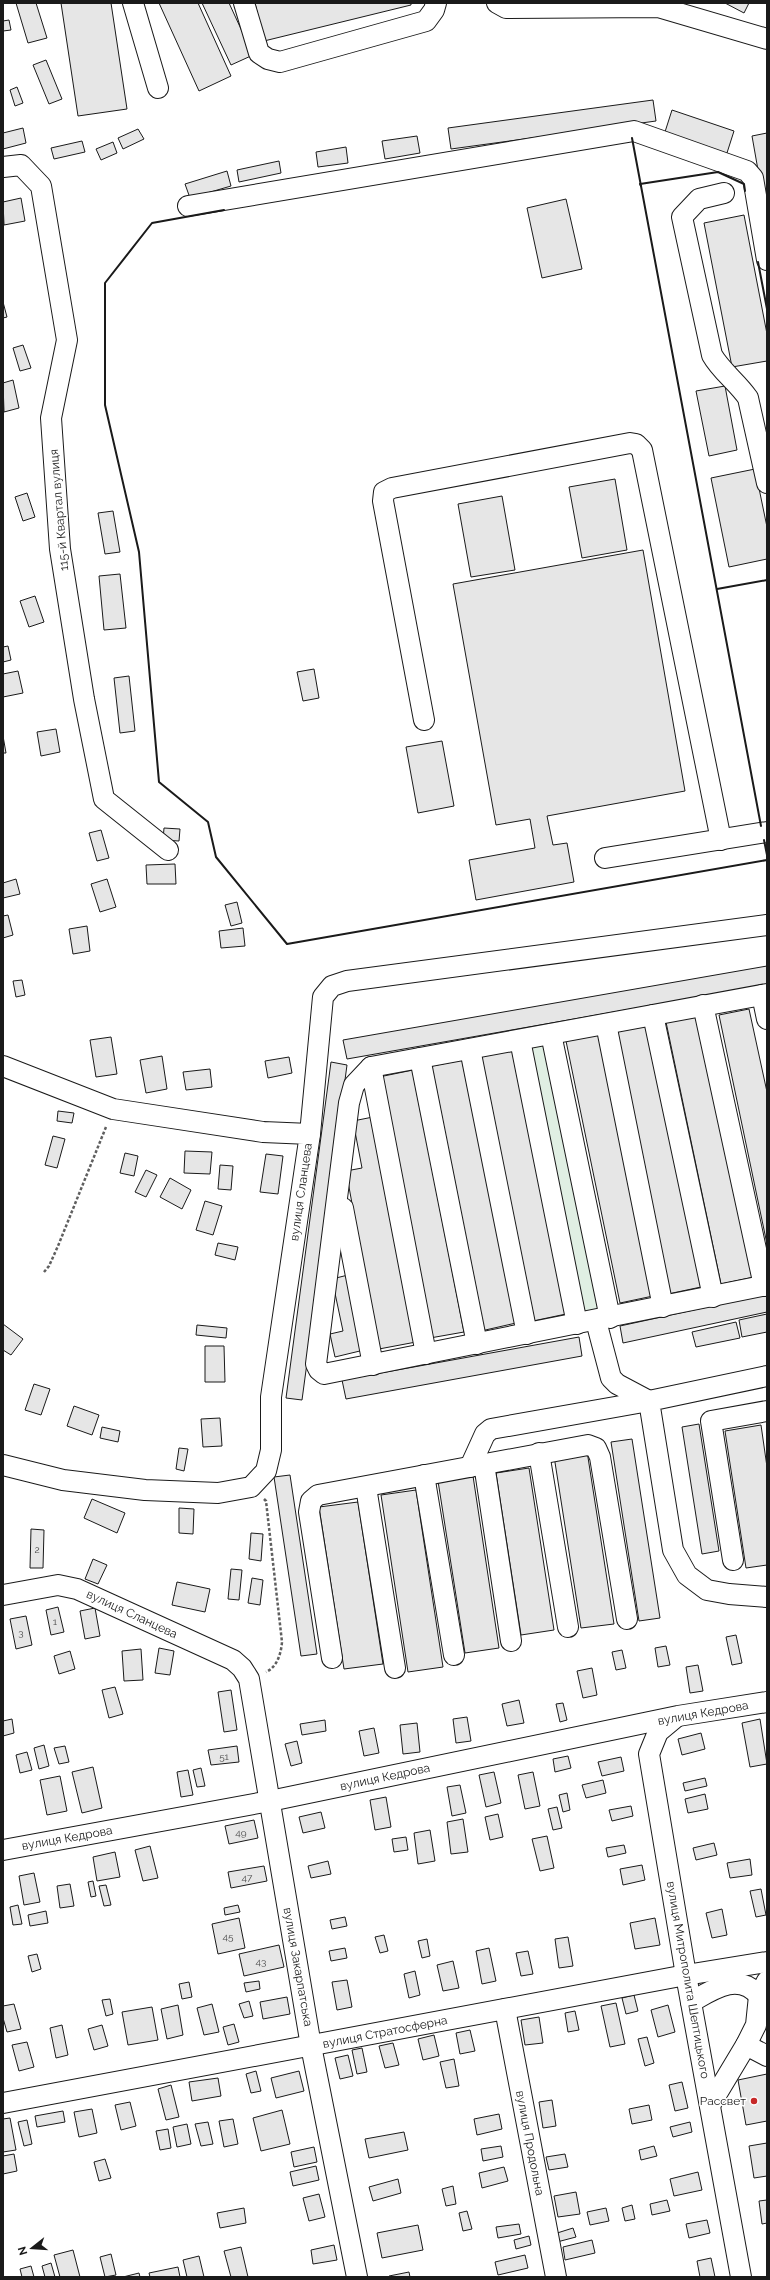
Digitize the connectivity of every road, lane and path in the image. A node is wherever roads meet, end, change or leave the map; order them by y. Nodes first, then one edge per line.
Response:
1 (134, 3) edge
2 (244, 3) edge
3 (436, 3) edge
4 (497, 3) edge
5 (767, 39) edge
6 (158, 88) dead end
7 (3, 167) edge
8 (724, 193) dead end
9 (188, 206) dead end
10 (767, 260) edge
11 (767, 483) edge
12 (424, 720) dead end
13 (767, 832) edge
14 (721, 840) junction
15 (168, 850) dead end
16 (605, 858) dead end
17 (767, 925) edge
18 (764, 994) edge
19 (703, 1006) junction
20 (653, 1015) junction
21 (767, 1019) edge
22 (606, 1024) junction
23 (551, 1034) junction
24 (520, 1040) junction
25 (470, 1049) junction
26 (420, 1058) junction
27 (3, 1066) edge
28 (370, 1068) junction
29 (112, 1109) junction
30 (310, 1134) junction
31 (339, 1192) junction
32 (44, 1272) dead end
33 (765, 1286) edge
34 (713, 1296) junction
35 (663, 1307) junction
36 (594, 1321) junction
37 (527, 1334) junction
38 (477, 1344) junction
39 (426, 1354) junction
40 (373, 1365) junction
41 (767, 1376) edge
42 (649, 1401) junction
43 (767, 1411) edge
44 (538, 1453) junction
45 (3, 1465) edge
46 (477, 1465) junction
47 (424, 1476) junction
48 (251, 1487) junction
49 (366, 1487) junction
50 (733, 1560) dead end
51 (3, 1595) edge
52 (767, 1597) edge
53 (627, 1619) dead end
54 (568, 1627) dead end
55 (510, 1641) dead end
56 (454, 1655) dead end
57 (332, 1658) dead end
58 (395, 1668) dead end
59 (269, 1671) dead end
60 (248, 1679) joint
61 (767, 1702) edge
62 (678, 1716) junction
63 (270, 1802) junction
64 (3, 1850) edge
65 (767, 1962) edge
66 (686, 1975) junction
67 (763, 1989) edge
68 (691, 2002) junction
69 (505, 2009) junction
70 (746, 2045) junction
71 (311, 2046) junction
72 (767, 2056) edge
73 (3, 2103) edge
74 (710, 2105) junction
75 (357, 2277) edge
76 (556, 2277) edge
77 (741, 2277) edge

1 - 6 street
2 - 3 street
4 - 5 street
7 - 15 street, 115-й Квартал вулиця
8 - 11 street
9 - 10 street
12 - 14 street
13 - 14 street
14 - 16 street
17 - 30 street
18 - 19 street
18 - 21 street
19 - 20 street
19 - 33 street
20 - 22 street
20 - 34 street
22 - 23 street
22 - 35 street
23 - 24 street
23 - 36 street
24 - 25 street
24 - 36 street
25 - 26 street
25 - 37 street
26 - 28 street
26 - 38 street
27 - 29 street, вулиця Сланцева
28 - 31 street
28 - 39 street
29 - 30 street, вулиця Сланцева
29 - 32 path
30 - 48 street, вулиця Сланцева
31 - 40 street
31 - 40 street
33 - 34 street
34 - 35 street
35 - 36 street
36 - 37 street
36 - 42 street
37 - 38 street
38 - 39 street
39 - 40 street
41 - 42 street
42 - 46 street
42 - 52 street
43 - 50 street
44 - 46 street
44 - 53 street
44 - 54 street
45 - 48 street
46 - 47 street
46 - 55 street
47 - 49 street
47 - 56 street
48 - 59 path
49 - 57 street
49 - 58 street
51 - 60 street, вулиця Сланцева
60 - 63 street, вулиця Закарпатська
61 - 62 street, вулиця Кедрова
62 - 63 street, вулиця Кедрова
62 - 66 street, вулиця Митрополита Шептицького
63 - 64 street, вулиця Кедрова
63 - 71 street, вулиця Закарпатська
65 - 66 street, вулиця Стратосферна
66 - 68 street, вулиця Митрополита Шептицького
66 - 69 street, вулиця Стратосферна
67 - 68 street
67 - 70 street
68 - 74 street, вулиця Митрополита Шептицького
69 - 71 street, вулиця Стратосферна
69 - 76 street, вулиця Продольна
70 - 72 street
70 - 74 street
71 - 73 street, вулиця Стратосферна
71 - 75 street, вулиця Закарпатська
74 - 77 street, вулиця Митрополита Шептицького

